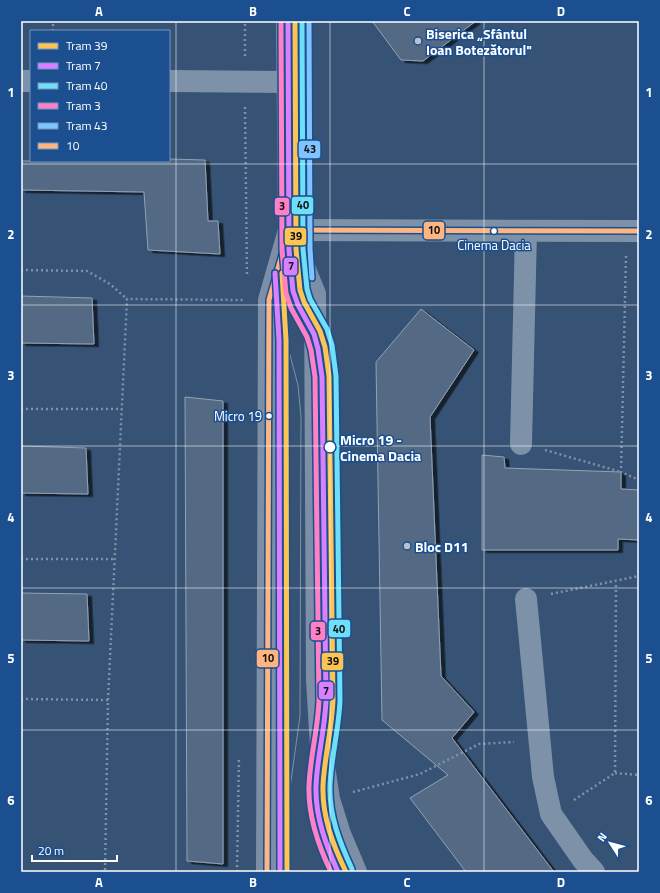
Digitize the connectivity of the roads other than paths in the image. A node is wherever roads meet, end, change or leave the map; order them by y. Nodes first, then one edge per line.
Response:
1 (287, 21) edge
2 (170, 81) edge
3 (292, 82) junction
4 (289, 230) junction
5 (526, 231) junction
6 (632, 231) edge
7 (521, 444) road end
8 (526, 599) road end
9 (267, 872) edge
10 (356, 872) edge
11 (594, 872) edge

1 - 3 main road
2 - 3 street
3 - 4 main road
4 - 5 street
4 - 9 main road
4 - 10 main road
5 - 6 street
5 - 7 street
8 - 11 street

